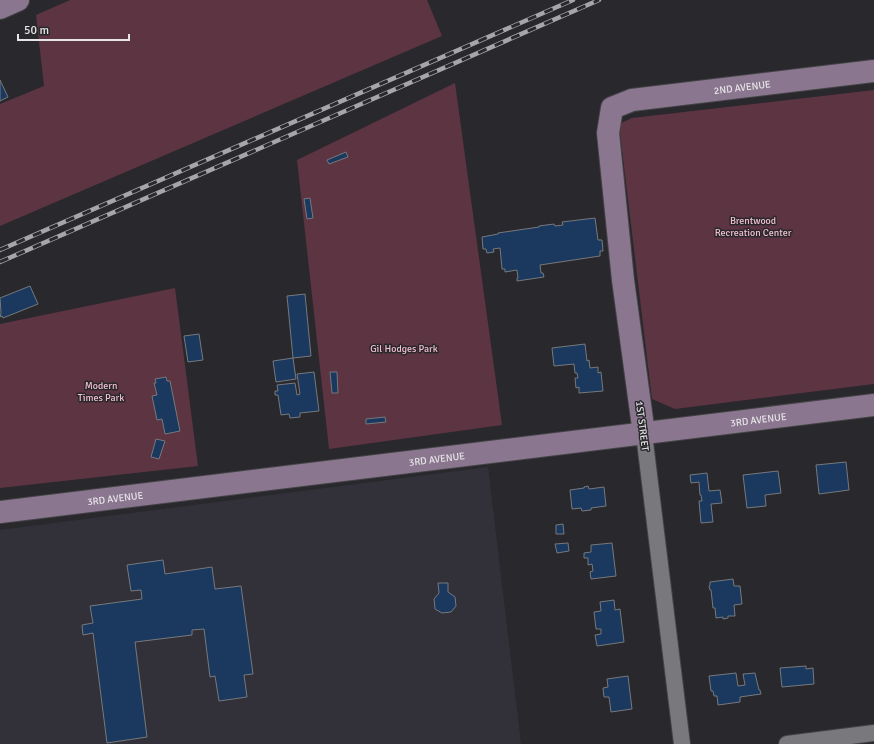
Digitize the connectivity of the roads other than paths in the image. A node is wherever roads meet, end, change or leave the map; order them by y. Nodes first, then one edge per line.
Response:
1 (18, 0) edge
2 (0, 8) edge
3 (874, 71) edge
4 (612, 108) joint
5 (874, 405) edge
6 (644, 434) junction
7 (0, 512) edge
8 (874, 733) edge
9 (682, 744) edge
10 (787, 744) edge

1 - 2 street
3 - 4 street, 2ND AVENUE
4 - 6 street, 1ST STREET
5 - 6 street, 3RD AVENUE
6 - 7 street, 3RD AVENUE
6 - 9 street, 1ST STREET
8 - 10 street

